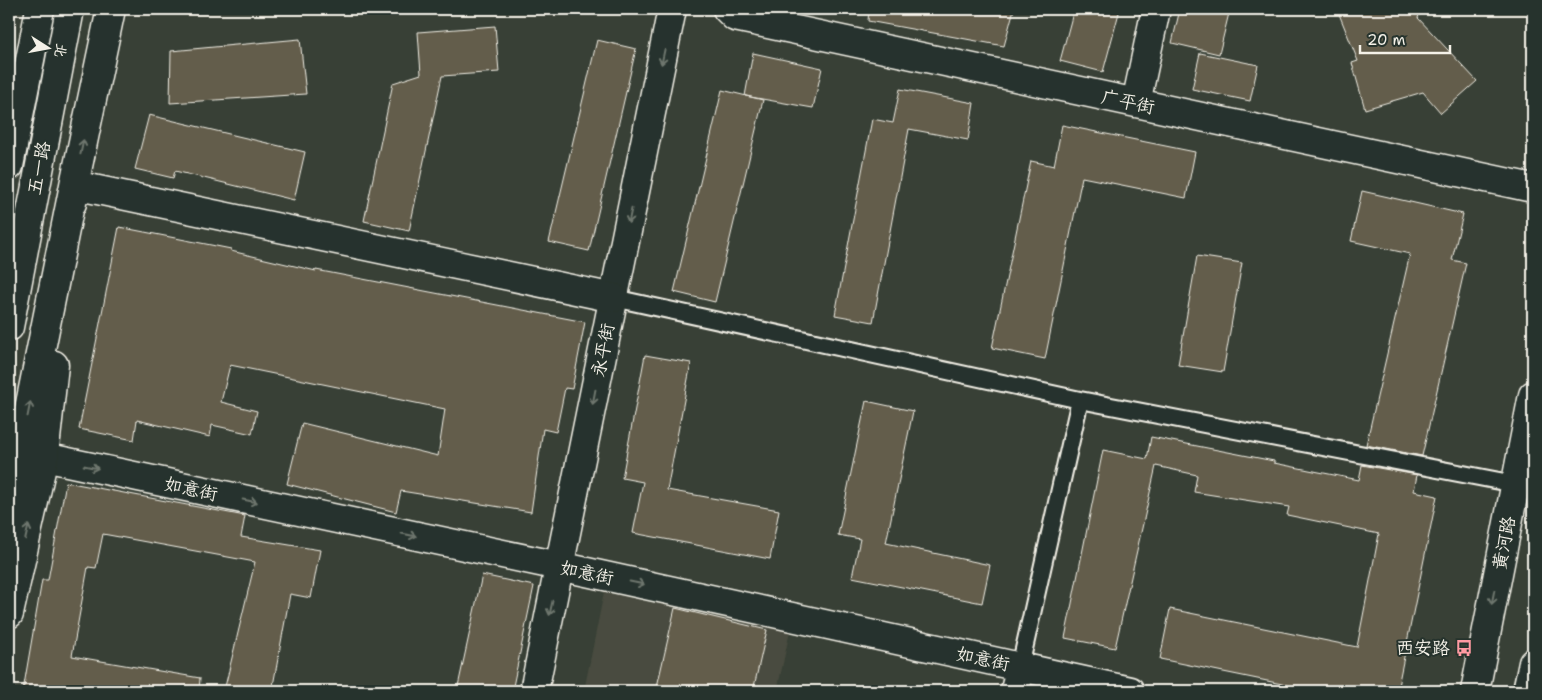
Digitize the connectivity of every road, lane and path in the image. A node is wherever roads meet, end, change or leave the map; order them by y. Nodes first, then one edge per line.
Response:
1 (40, 9) edge
2 (70, 9) edge
3 (111, 9) edge
4 (672, 9) edge
5 (727, 9) edge
6 (1156, 9) edge
7 (1136, 103) junction
8 (9, 166) edge
9 (74, 186) junction
10 (1533, 188) edge
11 (614, 298) junction
12 (9, 327) edge
13 (1533, 395) edge
14 (1080, 400) junction
15 (44, 457) junction
16 (1524, 486) edge
17 (9, 508) edge
18 (559, 566) junction
19 (9, 614) edge
20 (1533, 663) edge
21 (1017, 679) edge
22 (534, 691) edge
23 (1130, 691) edge
24 (1475, 691) edge
25 (1528, 691) edge

1 - 8 street
2 - 12 street, 五一路
9 -> 3 street
4 -> 11 street, 永平街
5 - 7 street, 广平街
6 - 7 street
7 - 10 street, 广平街
9 - 11 street
9 - 15 street
17 -> 9 street
11 - 14 lane
11 -> 18 street, 永平街
13 - 16 street, 黄河路
14 - 16 lane
14 - 21 lane
15 -> 18 street, 如意街
19 -> 15 street
16 -> 24 street, 黄河路
18 -> 21 street, 如意街
18 -> 22 street, 永平街
20 - 25 street
21 - 23 street, 如意街

